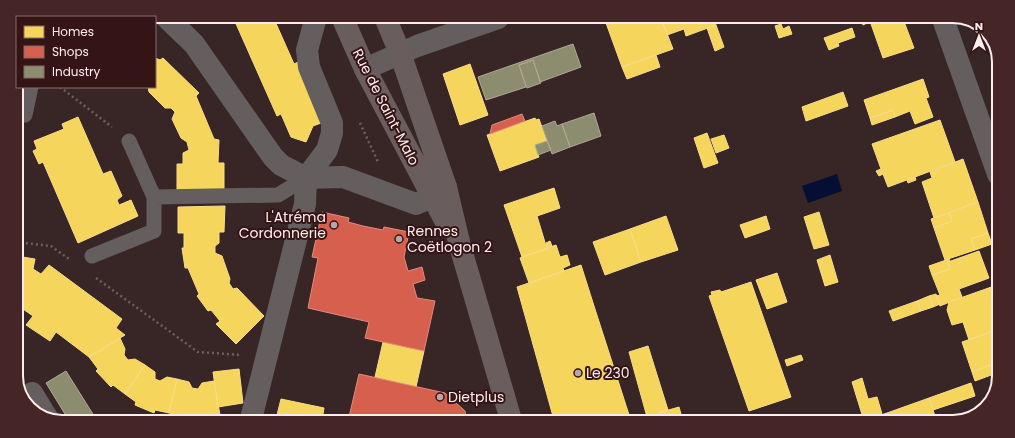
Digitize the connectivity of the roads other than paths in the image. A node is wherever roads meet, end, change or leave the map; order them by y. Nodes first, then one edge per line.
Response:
1 (173, 23) edge
2 (314, 23) edge
3 (345, 23) edge
4 (388, 23) edge
5 (484, 23) edge
6 (944, 23) edge
7 (400, 52) junction
8 (365, 69) junction
9 (31, 88) edge
10 (25, 115) dead end
11 (129, 141) road end
12 (992, 157) edge
13 (306, 178) junction
14 (439, 192) junction
15 (154, 197) junction
16 (92, 256) dead end
17 (32, 393) dead end
18 (42, 409) edge
19 (252, 415) edge
20 (511, 415) edge

1 - 13 street
2 - 13 street
3 - 8 main road, Rue de Saint-Malo
4 - 7 main road, Rue de Saint-Malo
5 - 7 street
6 - 12 street
7 - 8 street
7 - 14 main road, Rue de Saint-Malo
8 - 14 main road, Rue de Saint-Malo
9 - 10 lane
11 - 15 lane
13 - 14 street
13 - 15 lane
13 - 19 street
14 - 20 main road, Rue de Saint-Malo
15 - 16 lane
17 - 18 street

